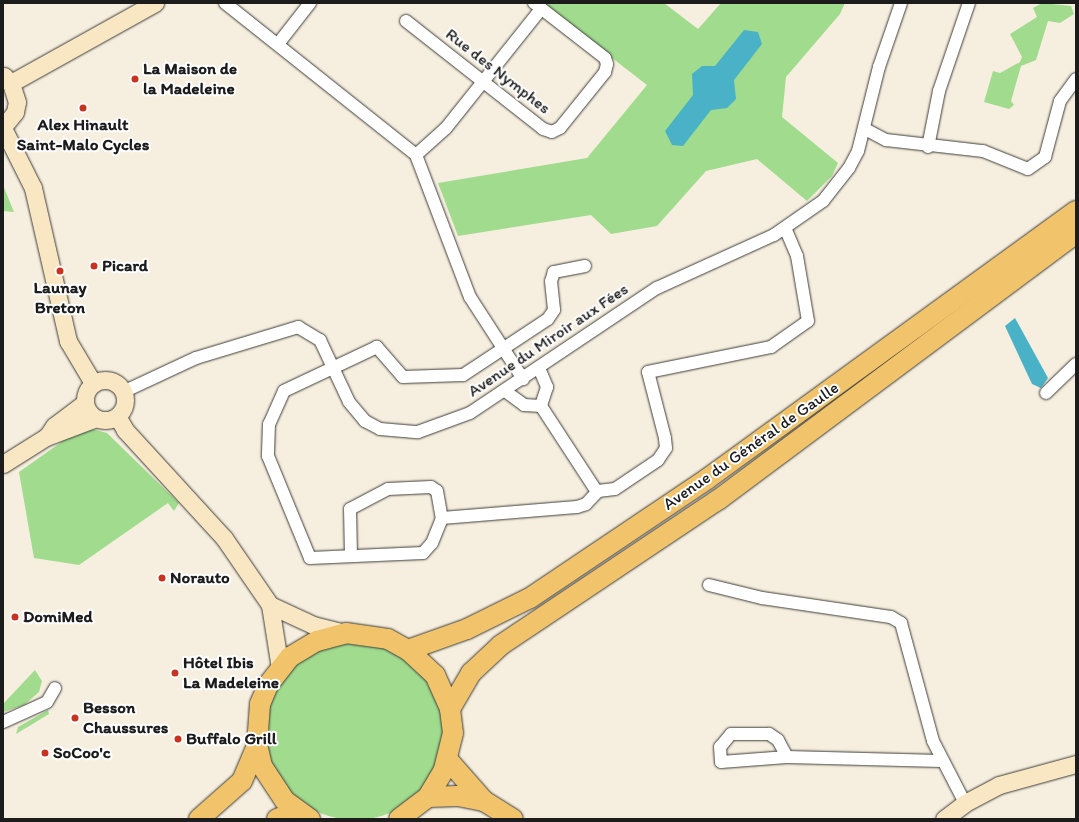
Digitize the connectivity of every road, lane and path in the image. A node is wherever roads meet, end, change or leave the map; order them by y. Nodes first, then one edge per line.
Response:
1 (155, 3) edge
2 (225, 3) edge
3 (310, 3) edge
4 (901, 3) edge
5 (969, 3) edge
6 (538, 6) edge
7 (406, 21) dead end
8 (278, 44) junction
9 (1076, 79) edge
10 (7, 80) edge
11 (482, 81) junction
12 (3, 128) edge
13 (865, 129) junction
14 (928, 147) junction
15 (416, 155) junction
16 (1076, 211) edge
17 (785, 228) junction
18 (1076, 233) edge
19 (585, 266) dead end
20 (503, 349) junction
21 (1076, 365) edge
22 (334, 366) junction
23 (539, 368) junction
24 (523, 379) junction
25 (93, 383) junction
26 (505, 391) junction
27 (123, 392) junction
28 (1046, 393) dead end
29 (85, 403) junction
30 (541, 406) junction
31 (117, 416) junction
32 (96, 418) junction
33 (46, 437) junction
34 (3, 464) edge
35 (597, 492) junction
36 (442, 518) junction
37 (351, 556) junction
38 (709, 585) dead end
39 (270, 605) junction
40 (346, 633) junction
41 (408, 650) junction
42 (280, 668) junction
43 (56, 688) dead end
44 (450, 710) junction
45 (3, 722) edge
46 (257, 745) junction
47 (787, 757) junction
48 (448, 760) junction
49 (941, 761) junction
50 (1076, 764) edge
51 (428, 797) junction
52 (484, 800) junction
53 (965, 803) junction
54 (304, 815) edge
55 (199, 819) edge
56 (277, 819) edge
57 (398, 819) edge
58 (513, 819) edge
59 (944, 819) edge

1 - 10 street
2 - 8 street
3 - 8 street
4 - 13 street, Avenue du Miroir aux Fées
5 - 14 street
6 - 11 street
6 - 11 street, Rue des Nymphes
7 - 11 street, Rue des Nymphes
8 - 15 street
9 - 14 street
10 - 12 street
11 - 15 street
12 - 25 street
13 - 14 street
13 - 17 street, Avenue du Miroir aux Fées
15 - 20 street
16 - 41 main road, Avenue du Général de Gaulle
17 - 23 street, Avenue du Miroir aux Fées
17 - 35 street
18 - 44 main road, Avenue du Général de Gaulle
19 - 20 street
20 - 22 street
20 - 24 street
21 - 28 street
22 - 26 street, Avenue du Miroir aux Fées
22 - 27 street, Avenue du Miroir aux Fées
22 - 37 street
23 - 24 street, Avenue du Miroir aux Fées
23 - 30 street
24 - 26 street, Avenue du Miroir aux Fées
25 - 27 street
25 - 29 street
26 - 30 street
27 - 31 street
29 - 32 street
29 - 33 street
30 - 35 street
31 - 32 street
31 - 39 street
32 - 33 street
33 - 34 street
35 - 36 street
36 - 37 street
36 - 37 street
38 - 49 street
39 - 40 street
39 - 42 street
40 - 41 main road
40 - 42 main road
41 - 44 main road
42 - 46 main road
43 - 45 street
44 - 48 main road
46 - 54 main road
46 - 55 main road
47 - 47 street
47 - 49 street
48 - 51 main road
48 - 52 main road
49 - 53 street
50 - 53 street
51 - 52 main road
51 - 57 main road
52 - 58 main road
53 - 59 street
54 - 56 main road

